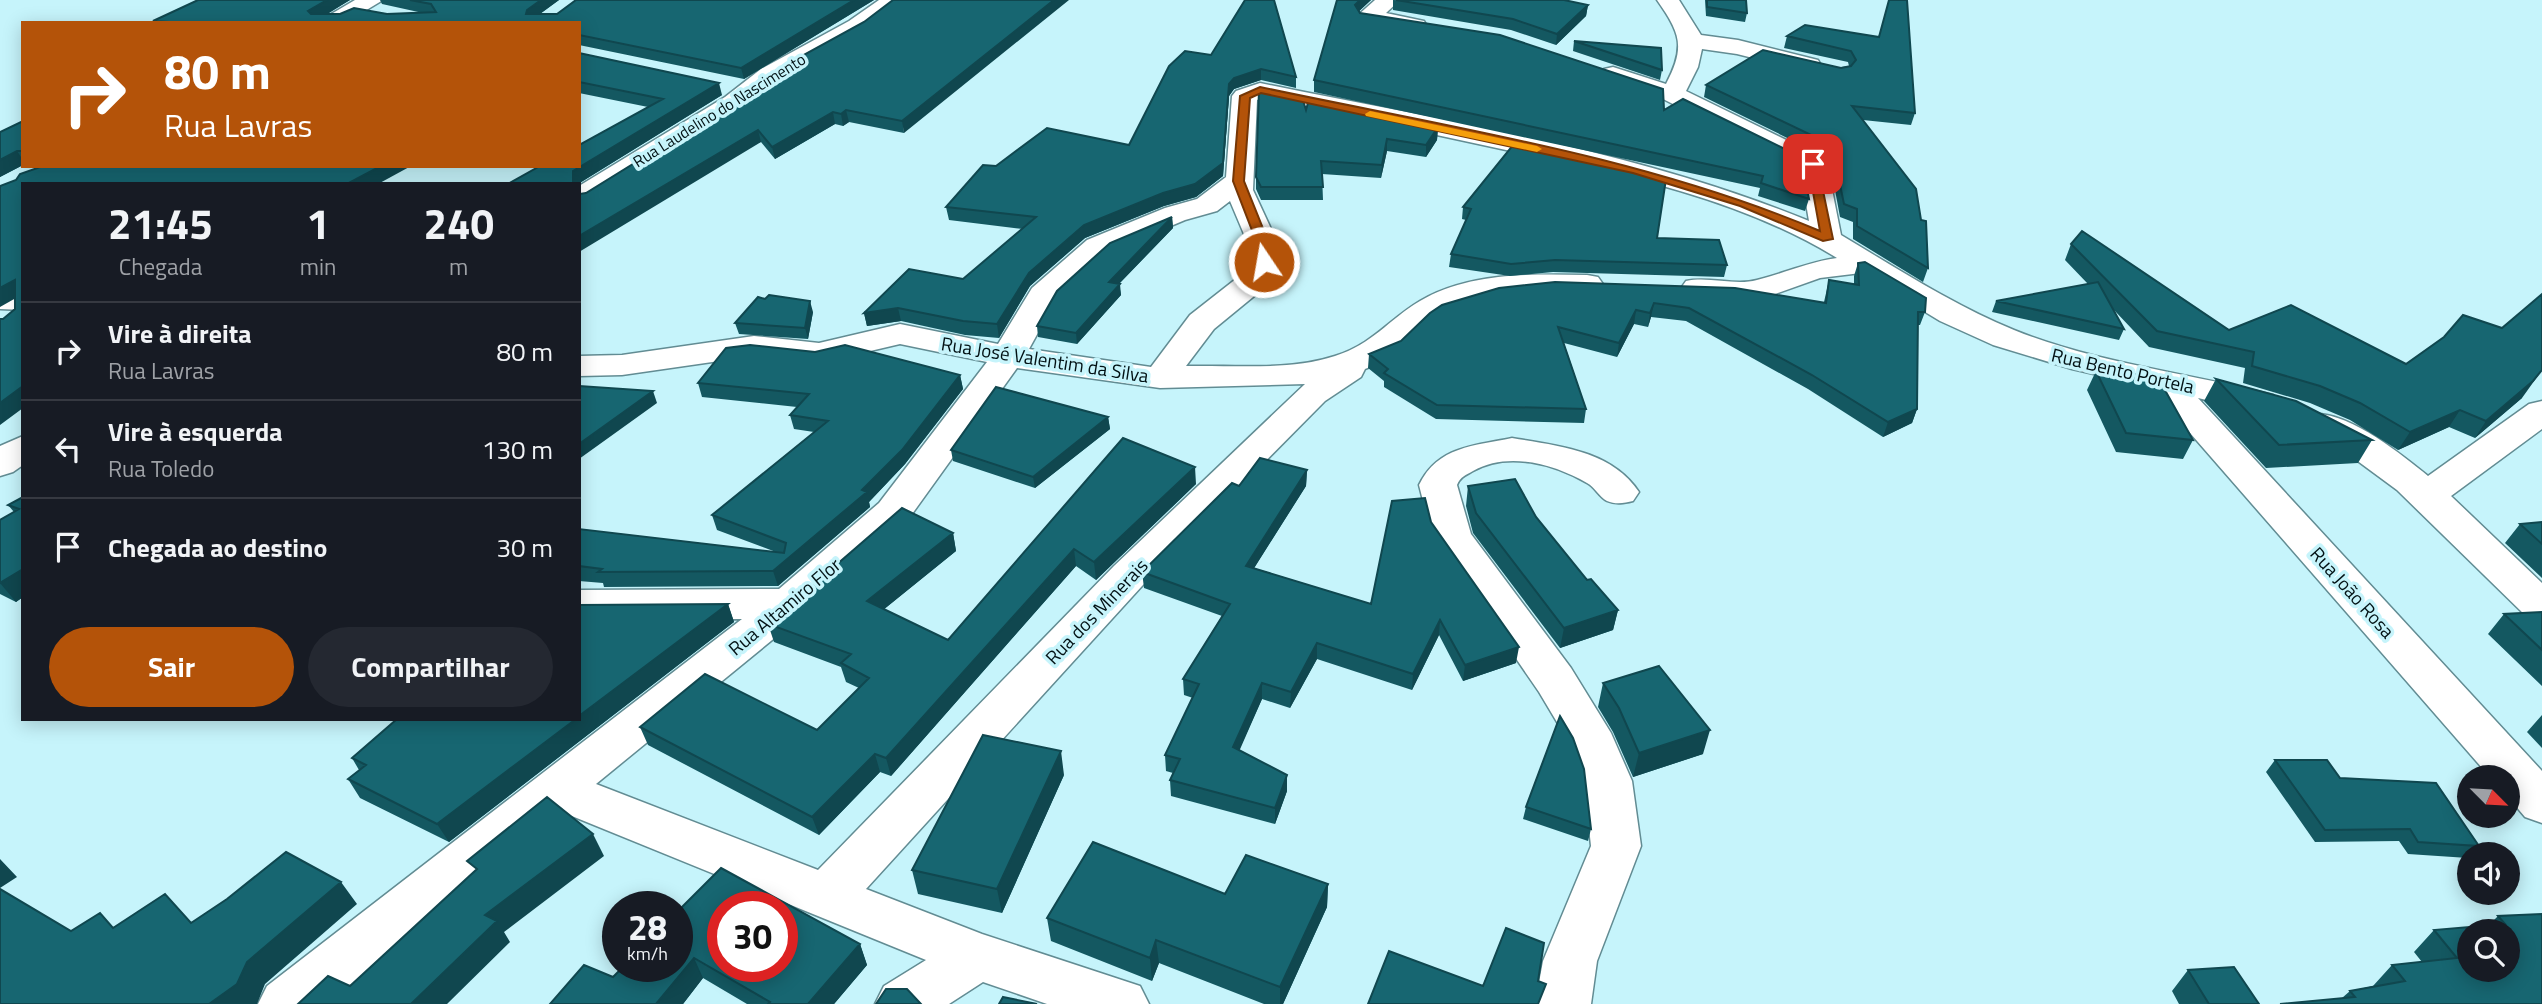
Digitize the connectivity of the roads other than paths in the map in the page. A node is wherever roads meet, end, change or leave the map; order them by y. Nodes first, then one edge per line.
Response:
1 (894, 0) edge
2 (1389, 0) edge
3 (1668, 0) edge
4 (379, 9) edge
5 (334, 21) edge
6 (1435, 29) edge
7 (1692, 41) junction
8 (1594, 68) edge
9 (1838, 70) edge
10 (1672, 94) junction
11 (1238, 181) junction
12 (581, 197) edge
13 (1827, 239) junction
14 (1865, 263) junction
15 (1620, 285) edge
16 (1671, 288) edge
17 (0, 299) edge
18 (21, 300) edge
19 (21, 307) edge
20 (0, 323) edge
21 (1386, 346) junction
22 (1008, 356) junction
23 (581, 366) edge
24 (1160, 377) junction
25 (2163, 381) junction
26 (2542, 412) edge
27 (0, 428) edge
28 (21, 430) edge
29 (21, 448) edge
30 (0, 464) edge
31 (1620, 492) dead end
32 (2425, 496) junction
33 (789, 604) junction
34 (581, 605) edge
35 (2542, 607) edge
36 (558, 790) junction
37 (2542, 803) edge
38 (826, 897) junction
39 (977, 956) junction
40 (286, 1004) edge
41 (903, 1004) edge
42 (1121, 1004) edge
43 (1563, 1004) edge

1 - 12 street, Rua Laudelino do Nascimento
2 - 6 street
3 - 7 street
4 - 5 street
7 - 9 street
7 - 10 street
8 - 10 street
10 - 13 street
11 - 13 street, Rua Bento Portela
11 - 22 street, Rua Altamiro Flor
11 - 24 street
13 - 14 street, Rua Bento Portela
14 - 16 street
14 - 25 street, Rua Bento Portela
15 - 21 street, Rua José Valentim da Silva
17 - 18 street
19 - 20 street
21 - 24 street, Rua José Valentim da Silva
21 - 38 street, Rua dos Minerais
22 - 23 street, Rua José Valentim da Silva
22 - 24 street, Rua José Valentim da Silva
22 - 33 street, Rua Altamiro Flor
25 - 32 street, Rua Bento Portela
25 - 37 street, Rua João Rosa
26 - 32 street
27 - 28 street
29 - 30 street
31 - 43 street
32 - 35 street, Rua Bento Portela
33 - 34 street
33 - 36 street, Rua Altamiro Flor
36 - 38 street
36 - 40 street, Rua Altamiro Flor
38 - 39 street
39 - 41 street
39 - 42 street

